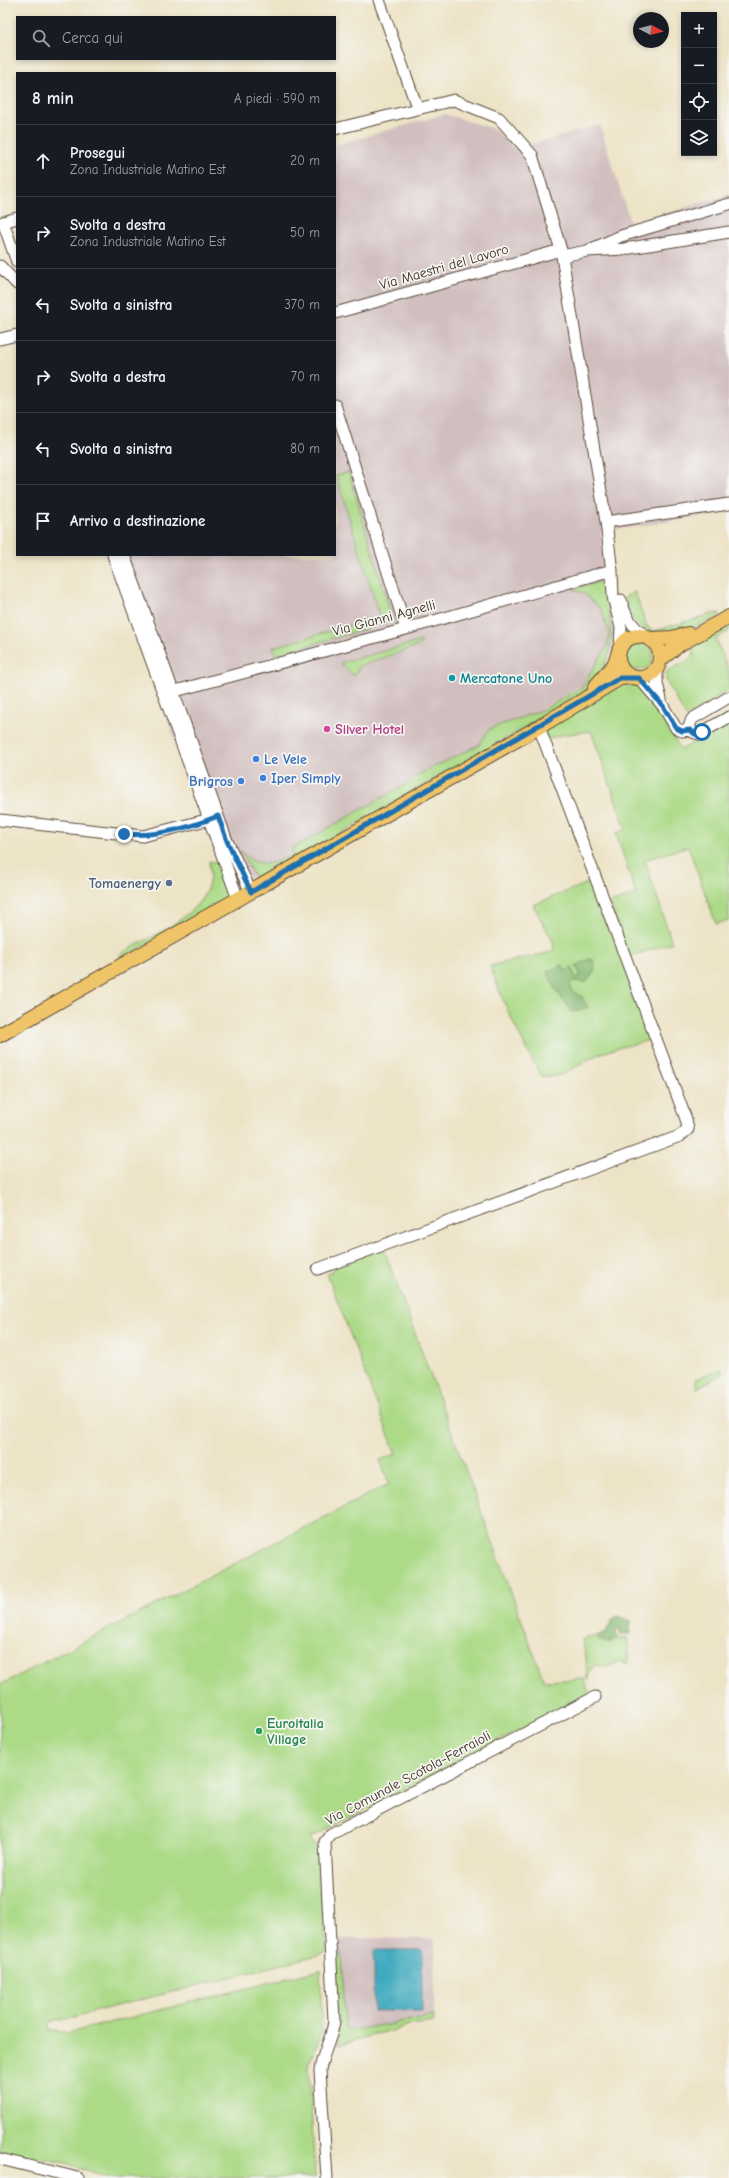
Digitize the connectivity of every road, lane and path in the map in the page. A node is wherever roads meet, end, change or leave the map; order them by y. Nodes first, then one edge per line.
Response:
1 (380, 0) edge
2 (417, 107) junction
3 (336, 129) edge
4 (729, 204) edge
5 (16, 218) edge
6 (729, 232) edge
7 (587, 251) junction
8 (561, 253) junction
9 (16, 259) edge
10 (0, 266) edge
11 (16, 283) edge
12 (336, 313) edge
13 (16, 335) edge
14 (0, 339) edge
15 (336, 408) edge
16 (729, 504) edge
17 (606, 522) junction
18 (113, 556) edge
19 (124, 556) edge
20 (612, 571) junction
21 (729, 617) edge
22 (406, 629) junction
23 (706, 630) junction
24 (649, 638) junction
25 (620, 649) junction
26 (659, 664) junction
27 (636, 678) junction
28 (169, 692) junction
29 (729, 697) edge
30 (579, 702) junction
31 (663, 706) junction
32 (729, 717) edge
33 (538, 727) junction
34 (690, 730) junction
35 (214, 818) junction
36 (0, 820) edge
37 (251, 892) junction
38 (238, 899) junction
39 (0, 1035) edge
40 (318, 1269) dead end
41 (595, 1697) dead end
42 (0, 2159) edge
43 (73, 2177) edge
44 (327, 2178) edge

1 - 2 street
2 - 3 street
2 - 8 street
4 - 7 street
5 - 9 street
6 - 7 street
7 - 8 street, Via Maestri del Lavoro
8 - 12 street, Via Maestri del Lavoro
8 - 17 street
10 - 11 street
13 - 14 street
15 - 22 street
16 - 17 street
17 - 20 street
18 - 28 street
19 - 28 street
20 - 22 street, Via Gianni Agnelli
20 - 24 street
20 - 25 street
21 - 23 main road
22 - 28 street, Via Gianni Agnelli
23 - 24 main road
23 - 26 main road
24 - 25 main road
24 - 26 main road
25 - 27 main road
25 - 30 main road
26 - 27 main road
26 - 31 street
27 - 30 main road
27 - 31 street
28 - 35 street
29 - 34 street
30 - 33 main road
31 - 34 street
32 - 34 street
33 - 37 main road
33 - 40 street
35 - 36 street
35 - 37 street
35 - 38 street
37 - 38 main road
38 - 39 main road
41 - 44 street, Via Comunale Scotola-Ferraioli
42 - 43 street

